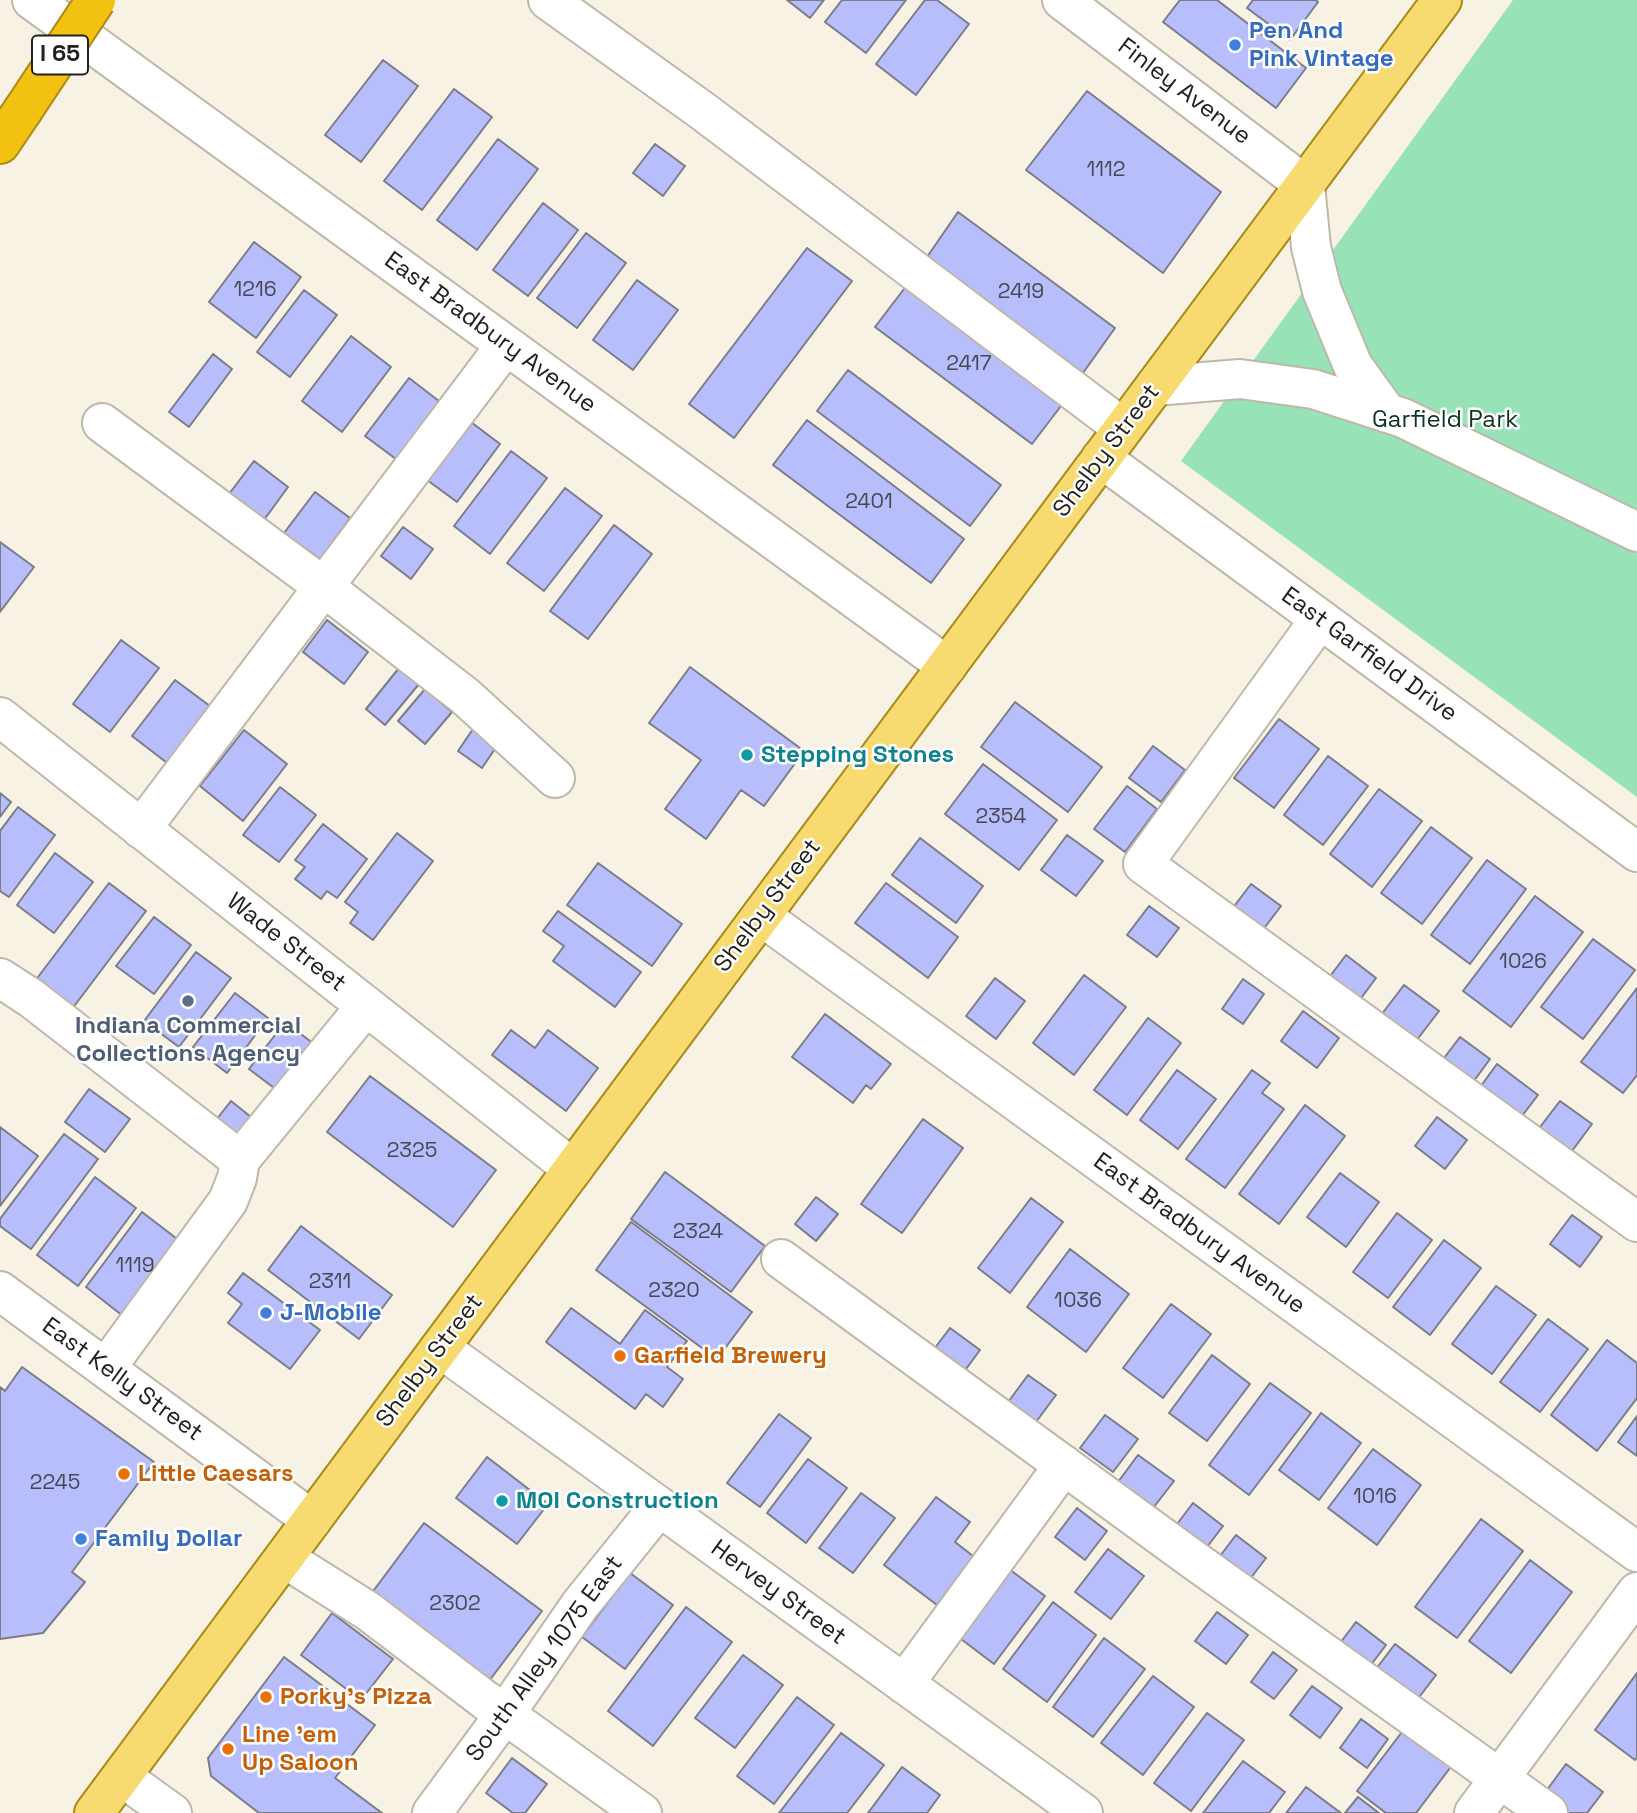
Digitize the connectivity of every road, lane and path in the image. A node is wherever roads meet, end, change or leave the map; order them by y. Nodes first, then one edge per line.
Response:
1 (32, 0) edge
2 (96, 0) edge
3 (548, 0) edge
4 (1442, 0) edge
5 (1074, 3) edge
6 (0, 144) edge
7 (1305, 184) junction
8 (506, 345) junction
9 (1155, 386) junction
10 (1387, 413) junction
11 (102, 423) dead end
12 (1112, 443) junction
13 (1637, 532) edge
14 (324, 587) junction
15 (1320, 619) junction
16 (947, 666) junction
17 (0, 717) edge
18 (555, 778) dead end
19 (141, 829) junction
20 (1637, 852) edge
21 (761, 916) junction
22 (0, 978) edge
23 (366, 1006) junction
24 (240, 1160) junction
25 (573, 1169) junction
26 (1637, 1222) edge
27 (782, 1259) dead end
28 (0, 1291) edge
29 (440, 1348) junction
30 (106, 1368) junction
31 (1064, 1465) junction
32 (659, 1507) junction
33 (312, 1520) junction
34 (1637, 1552) edge
35 (284, 1558) junction
36 (1637, 1592) edge
37 (904, 1684) junction
38 (505, 1714) junction
39 (122, 1777) junction
40 (1500, 1778) junction
41 (94, 1813) edge
42 (172, 1813) edge
43 (432, 1813) edge
44 (642, 1813) edge
45 (1083, 1813) edge
46 (1474, 1813) edge
47 (1548, 1813) edge

1 - 8 street, East Bradbury Avenue
2 - 6 highway, I 65, bridge
3 - 12 street, East Garfield Drive
4 - 7 main road, Shelby Street
5 - 7 street, Finley Avenue
7 - 9 main road, Shelby Street
7 - 10 street
8 - 14 street
8 - 16 street, East Bradbury Avenue
9 - 10 street
9 - 12 main road, Shelby Street
10 - 13 street
11 - 14 street
12 - 15 street, East Garfield Drive
12 - 16 main road, Shelby Street
14 - 18 street
14 - 19 street
15 - 20 street, East Garfield Drive
15 - 26 street
16 - 21 main road, Shelby Street
17 - 19 street, Wade Street
19 - 23 street, Wade Street
21 - 25 main road, Shelby Street
21 - 34 street, East Bradbury Avenue
22 - 24 street
23 - 24 street
23 - 25 street, Wade Street
24 - 30 street
25 - 29 main road, Shelby Street
27 - 31 street
28 - 30 street, East Kelly Street
29 - 32 street, Hervey Street
29 - 33 main road, Shelby Street
30 - 33 street, East Kelly Street
31 - 37 street
31 - 40 street
32 - 37 street, Hervey Street
32 - 38 street, South Alley 1075 East
33 - 35 main road, Shelby Street
35 - 38 street
35 - 39 main road, Shelby Street
36 - 40 street
37 - 45 street, Hervey Street
38 - 43 street, South Alley 1075 East
38 - 44 street
39 - 41 main road, Shelby Street
39 - 42 street
40 - 46 street
40 - 47 street

